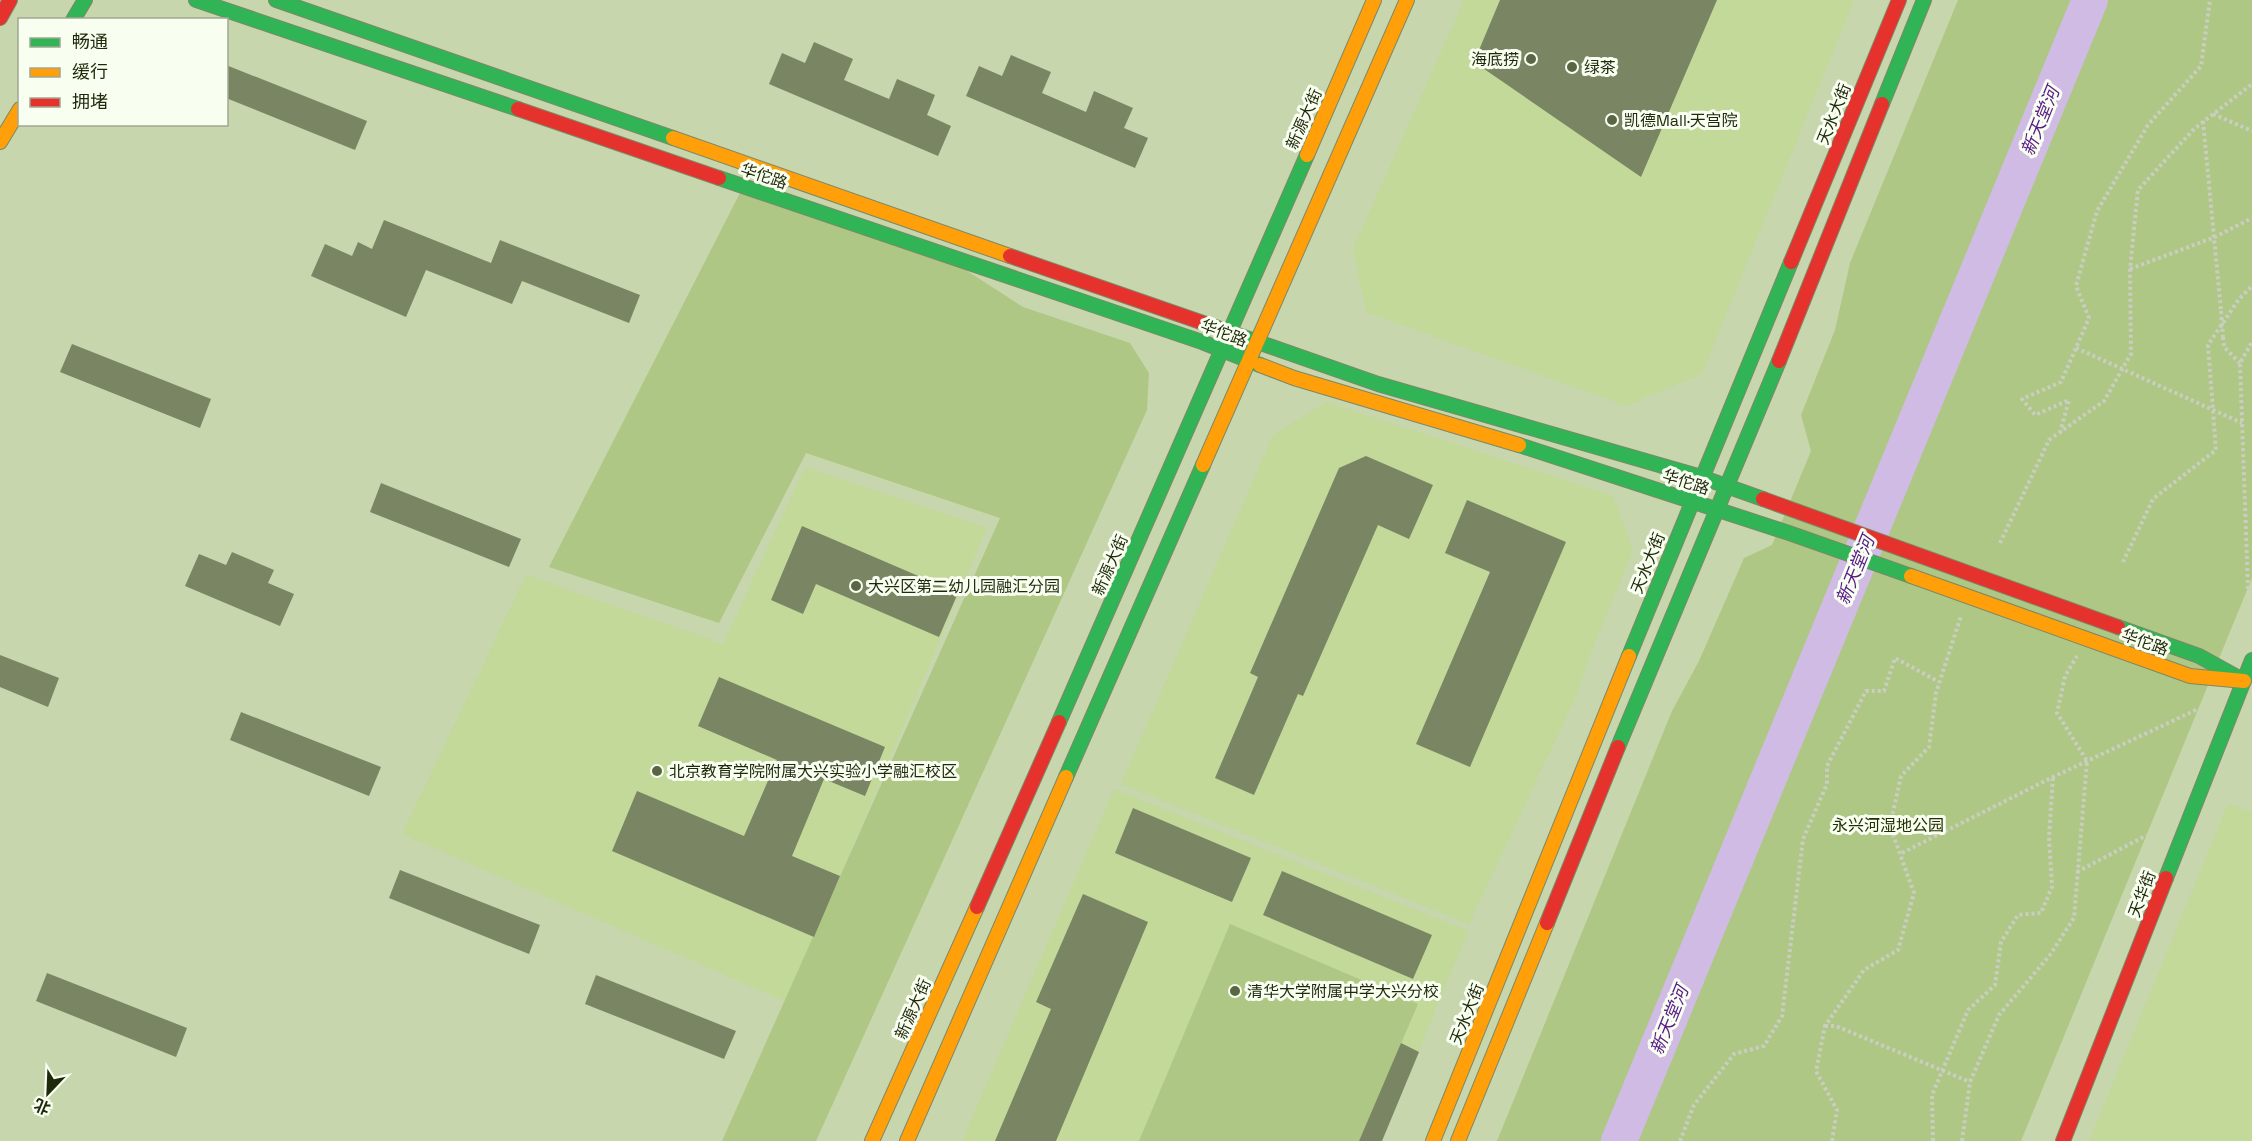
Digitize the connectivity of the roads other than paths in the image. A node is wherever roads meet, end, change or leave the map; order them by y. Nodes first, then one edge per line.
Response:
1 (10, 0) edge
2 (85, 0) edge
3 (196, 0) edge
4 (276, 0) edge
5 (1374, 0) edge
6 (1407, 0) edge
7 (1899, 0) edge
8 (1924, 0) edge
9 (0, 18) edge
10 (75, 18) edge
11 (18, 112) edge
12 (0, 142) edge
13 (1231, 331) junction
14 (1257, 342) junction
15 (1222, 350) junction
16 (1249, 360) junction
17 (1701, 477) junction
18 (1728, 487) junction
19 (1691, 501) junction
20 (1718, 510) junction
21 (2252, 660) edge
22 (2248, 682) edge
23 (872, 1141) edge
24 (907, 1141) edge
25 (1433, 1141) edge
26 (1458, 1141) edge
27 (2063, 1141) edge

1 - 9 main road
2 - 10 main road
3 - 15 main road, 华佗路
4 - 13 main road, 华佗路
5 - 13 main road, 新源大街
6 - 14 main road
7 - 17 main road, 天水大街
8 - 18 main road
11 - 12 main road
13 - 14 main road, 华佗路
13 - 15 main road, 新源大街
14 - 16 main road
14 - 17 main road, 华佗路
15 - 16 main road, 华佗路
15 - 23 main road, 新源大街
16 - 19 main road, 华佗路
16 - 24 main road
17 - 18 main road, 华佗路
17 - 19 main road, 天水大街
18 - 20 main road
18 - 22 main road, 华佗路
19 - 20 main road, 华佗路
19 - 25 main road, 天水大街
20 - 22 main road, 华佗路
20 - 26 main road
21 - 22 main road, 天华街
22 - 27 main road, 天华街

